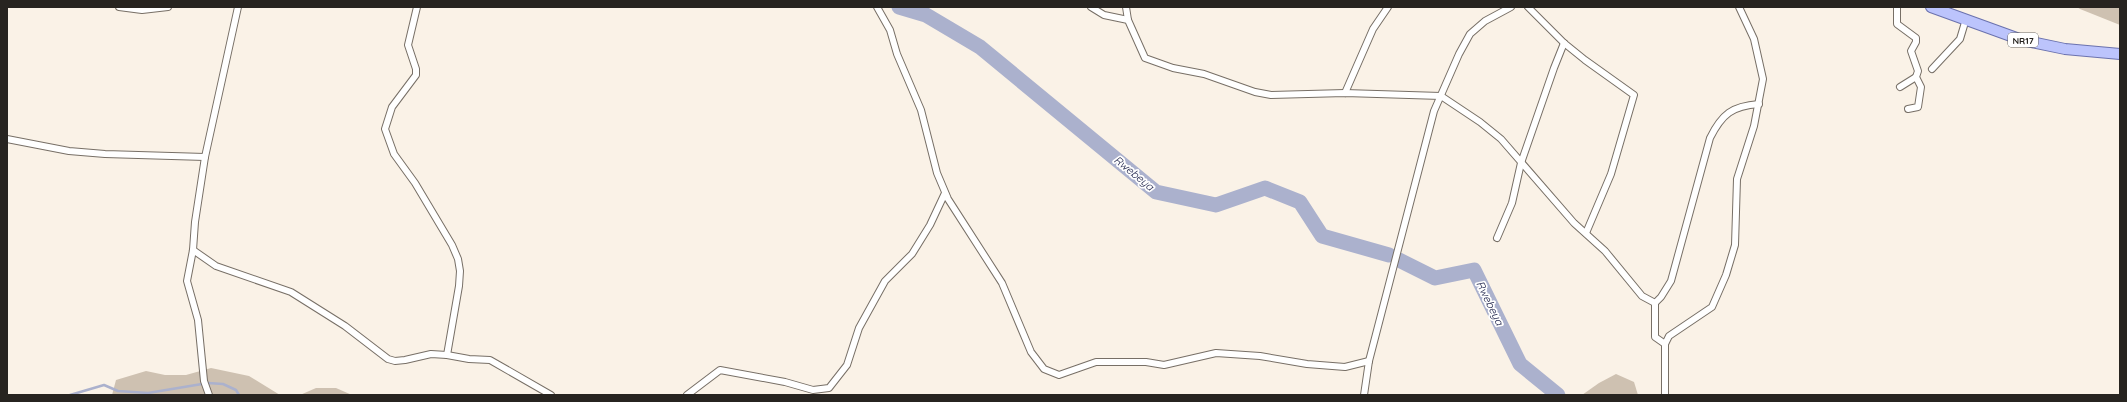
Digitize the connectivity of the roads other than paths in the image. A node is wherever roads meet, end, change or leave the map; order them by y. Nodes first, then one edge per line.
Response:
1 (119, 7) edge
2 (168, 7) edge
3 (238, 7) edge
4 (417, 7) edge
5 (877, 7) edge
6 (1091, 7) edge
7 (1126, 7) edge
8 (1388, 7) edge
9 (1511, 7) edge
10 (1528, 7) edge
11 (1739, 7) edge
12 (1897, 7) edge
13 (1931, 7) edge
14 (1966, 19) junction
15 (1128, 20) junction
16 (1564, 44) junction
17 (2120, 54) edge
18 (1932, 69) dead end
19 (1916, 77) junction
20 (1900, 87) dead end
21 (1345, 93) junction
22 (1441, 96) junction
23 (1759, 104) junction
24 (1908, 109) dead end
25 (7, 139) edge
26 (205, 157) junction
27 (1522, 163) junction
28 (945, 193) junction
29 (1586, 233) junction
30 (1496, 238) dead end
31 (193, 250) junction
32 (1654, 303) junction
33 (1665, 344) junction
34 (447, 354) junction
35 (1369, 361) junction
36 (208, 392) edge
37 (551, 395) edge
38 (687, 395) edge
39 (1364, 395) edge
40 (1665, 395) edge

1 - 2 street
3 - 26 street
4 - 34 street
5 - 28 street
6 - 15 street
7 - 15 street
8 - 21 street
9 - 22 street
10 - 16 street
11 - 23 street
12 - 19 street
13 - 14 main road, NR17
14 - 17 main road, NR17
14 - 18 street
15 - 21 street
16 - 27 street
16 - 29 street
19 - 20 street
19 - 24 street
21 - 22 street
22 - 27 street
22 - 35 street
23 - 32 street
23 - 33 street
25 - 26 street
26 - 31 street
27 - 29 street
27 - 30 street
28 - 35 street
28 - 38 street
29 - 32 street
31 - 34 street
31 - 36 street
32 - 33 street
33 - 40 street
34 - 37 street
35 - 39 street

